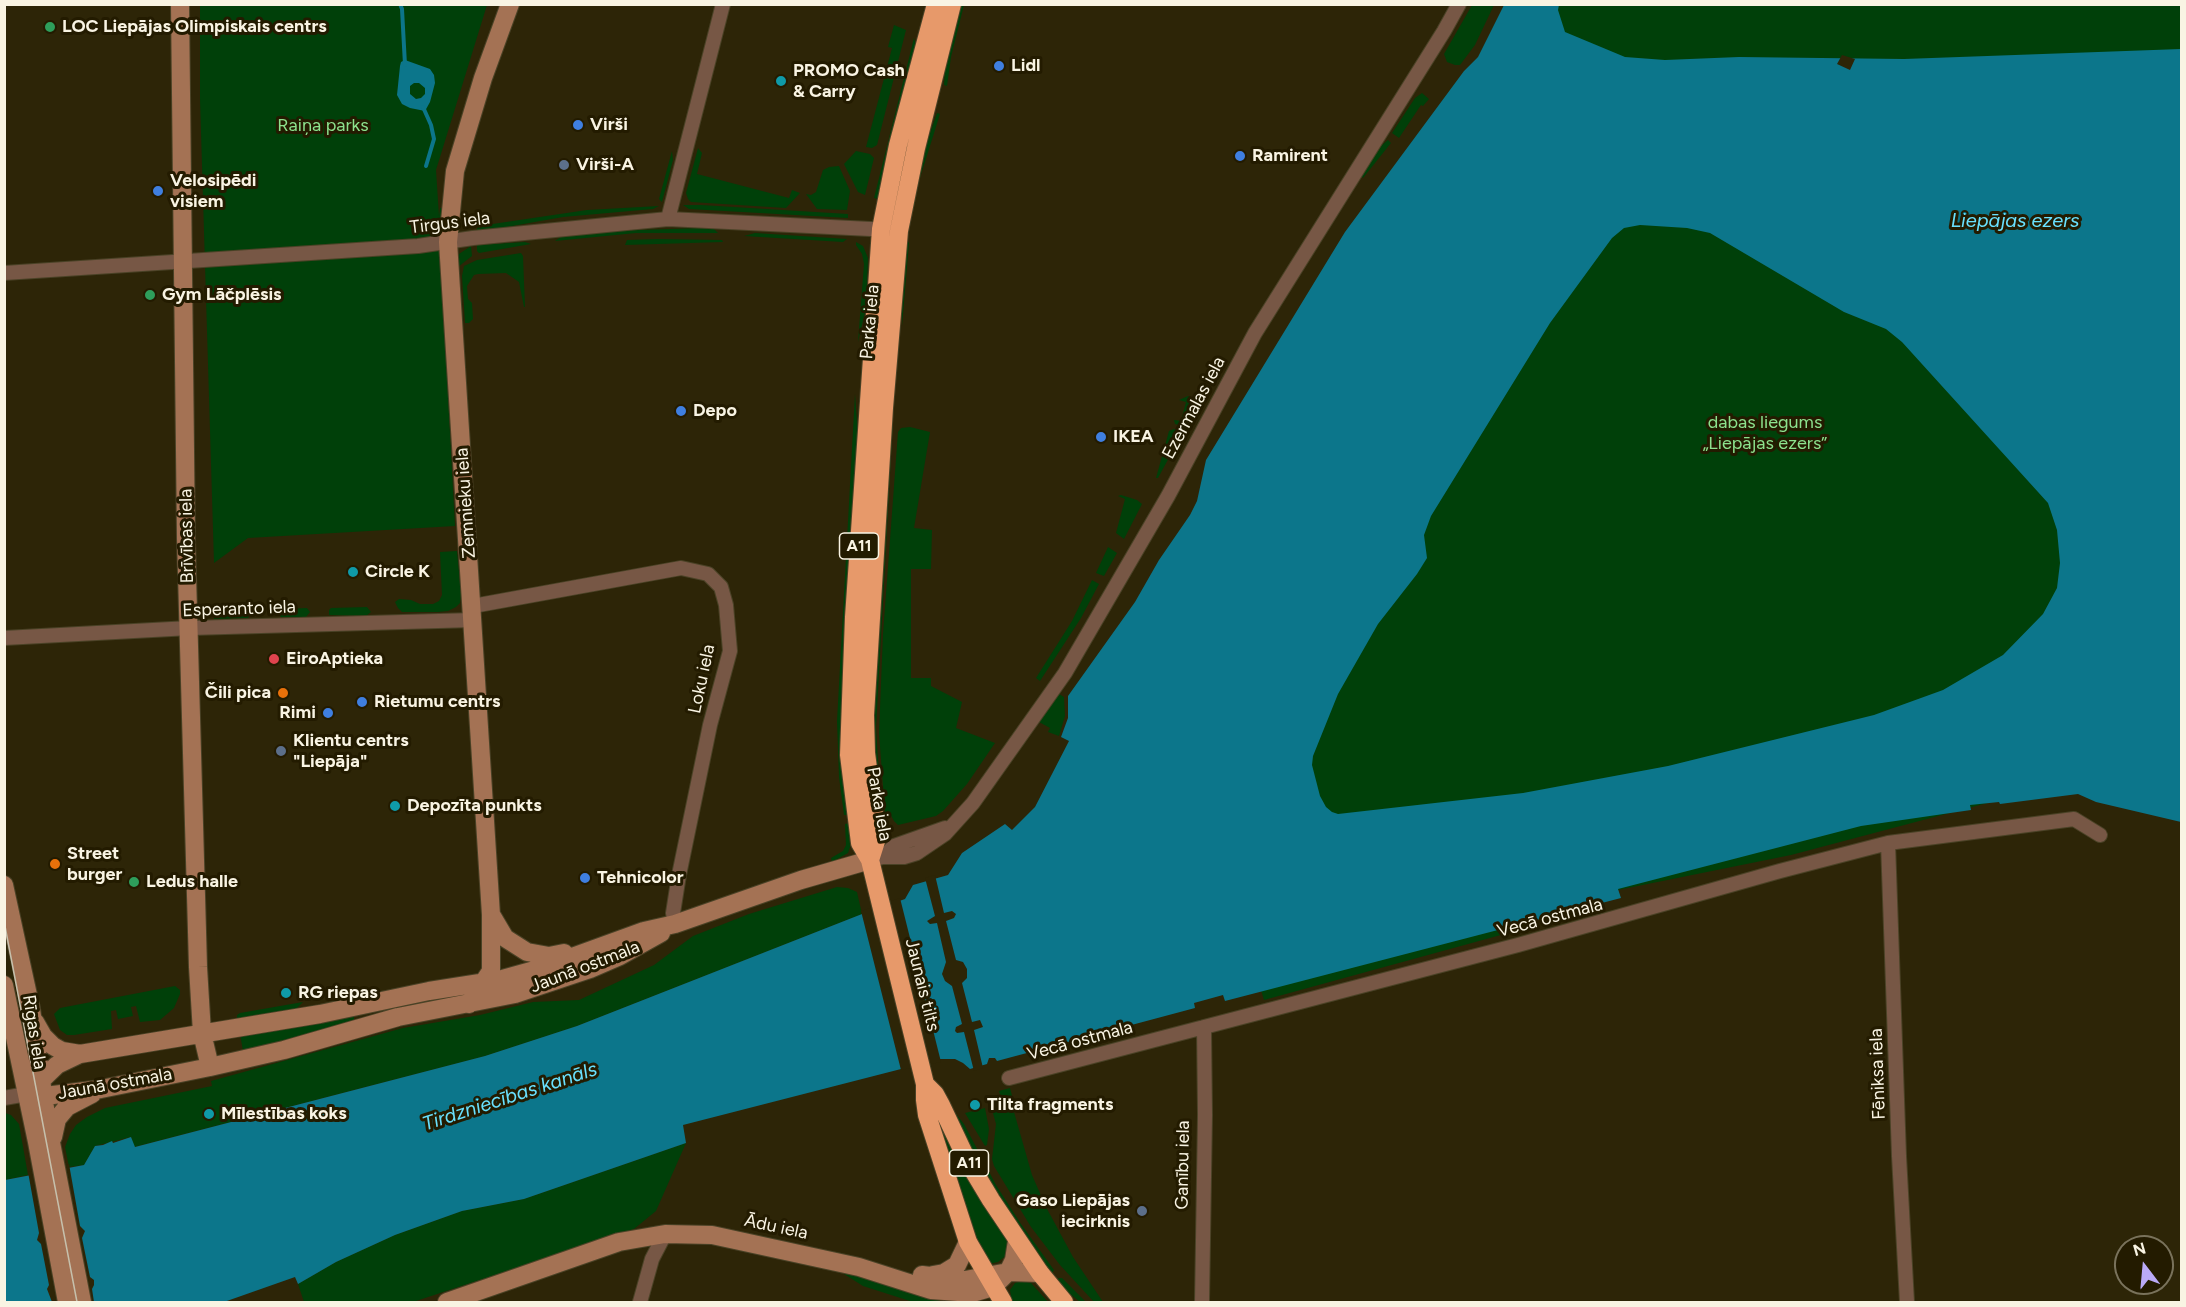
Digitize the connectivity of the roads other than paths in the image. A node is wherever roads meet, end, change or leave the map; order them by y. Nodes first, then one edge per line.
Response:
1 (180, 4) edge
2 (510, 4) edge
3 (723, 4) edge
4 (936, 4) edge
5 (952, 4) edge
6 (1459, 4) edge
7 (668, 219) junction
8 (890, 230) junction
9 (448, 242) junction
10 (183, 261) junction
11 (4, 273) edge
12 (474, 613) junction
13 (190, 628) junction
14 (4, 638) edge
15 (2100, 835) dead end
16 (1888, 843) junction
17 (877, 859) junction
18 (4, 885) edge
19 (491, 915) junction
20 (675, 924) junction
21 (595, 947) junction
22 (483, 983) junction
23 (4, 985) edge
24 (469, 1004) junction
25 (31, 1009) junction
26 (1204, 1027) junction
27 (202, 1033) junction
28 (80, 1054) junction
29 (210, 1067) junction
30 (1009, 1078) dead end
31 (925, 1084) junction
32 (38, 1089) junction
33 (101, 1089) junction
34 (4, 1098) edge
35 (48, 1163) junction
36 (666, 1234) junction
37 (1017, 1241) junction
38 (968, 1242) junction
39 (65, 1253) junction
40 (876, 1271) junction
41 (1008, 1272) junction
42 (1040, 1274) junction
43 (923, 1275) junction
44 (990, 1282) junction
45 (476, 1298) edge
46 (66, 1302) edge
47 (82, 1302) edge
48 (447, 1302) edge
49 (640, 1302) edge
50 (1003, 1302) edge
51 (1064, 1302) edge
52 (1202, 1302) edge
53 (1907, 1302) edge

1 - 10 main road, Brīvības iela
2 - 9 main road, Zemnieku iela
3 - 7 street
4 - 8 highway, Parka iela / A11
5 - 8 highway, Parka iela / A11
6 - 17 street, Ezermalas iela
7 - 8 street, Tirgus iela
7 - 9 street, Tirgus iela
8 - 17 highway, Parka iela / A11
9 - 10 street, Tirgus iela
9 - 12 main road, Zemnieku iela
10 - 11 street, Tirgus iela
10 - 13 main road, Brīvības iela
12 - 13 street, Esperanto iela
12 - 19 main road, Zemnieku iela
12 - 20 street, Loku iela
13 - 14 street, Esperanto iela
13 - 27 main road, Brīvības iela
15 - 16 street, Vecā ostmala
16 - 26 street, Vecā ostmala
16 - 53 street, Fēniksa iela
17 - 20 main road, Jaunā ostmala
17 - 31 highway, Jaunais tilts / A11
18 - 25 main road, Rīgas iela
19 - 21 main road
19 - 22 main road, Zemnieku iela
20 - 21 main road, Jaunā ostmala
20 - 24 main road, Jaunā ostmala
21 - 22 main road, Jaunā ostmala
22 - 24 main road, Zemnieku iela
22 - 27 main road, Jaunā ostmala
23 - 32 main road, Rīgas iela
24 - 29 main road, Jaunā ostmala
25 - 28 main road
25 - 32 main road, Rīgas iela
26 - 30 street, Vecā ostmala
26 - 52 street, Ganību iela
27 - 28 main road, Jaunā ostmala
27 - 29 main road, Brīvības iela
28 - 32 main road, Jaunā ostmala
29 - 33 main road, Jaunā ostmala
31 - 37 highway, A11
31 - 38 highway, A11
32 - 33 main road, Jaunā ostmala
32 - 34 street
32 - 35 main road, Rīgas iela
33 - 35 main road
35 - 39 main road, Rīgas iela
36 - 40 main road, Ādu iela
36 - 45 main road, Ādu iela
36 - 49 street
37 - 41 main road
37 - 42 highway, A11
38 - 43 main road
38 - 44 highway, A11
39 - 46 main road
39 - 47 main road
40 - 43 main road, Ādu iela
40 - 44 main road, Ādu iela
41 - 42 main road, Ādu iela
41 - 44 main road, Ādu iela
42 - 51 highway, A11
43 - 44 main road, Ādu iela
44 - 50 highway, A11
45 - 48 main road, Ādu iela

